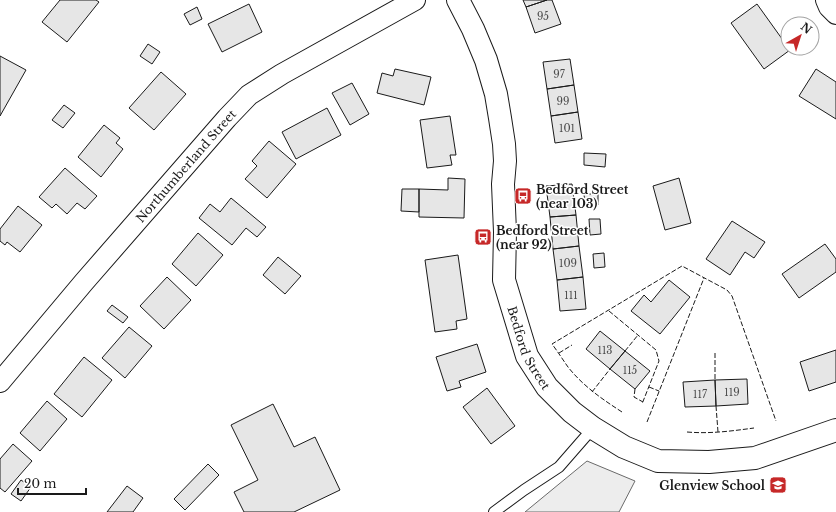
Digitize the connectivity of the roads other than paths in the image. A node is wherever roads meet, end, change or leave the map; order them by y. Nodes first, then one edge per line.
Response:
1 (414, 0) edge
2 (458, 0) edge
3 (826, 0) edge
4 (836, 14) edge
5 (0, 382) edge
6 (594, 428) junction
7 (836, 430) edge
8 (494, 512) edge

1 - 5 street, Northumberland Street
2 - 6 street, Bedford Street
3 - 4 street
6 - 7 street, Bedford Street
6 - 8 lane

